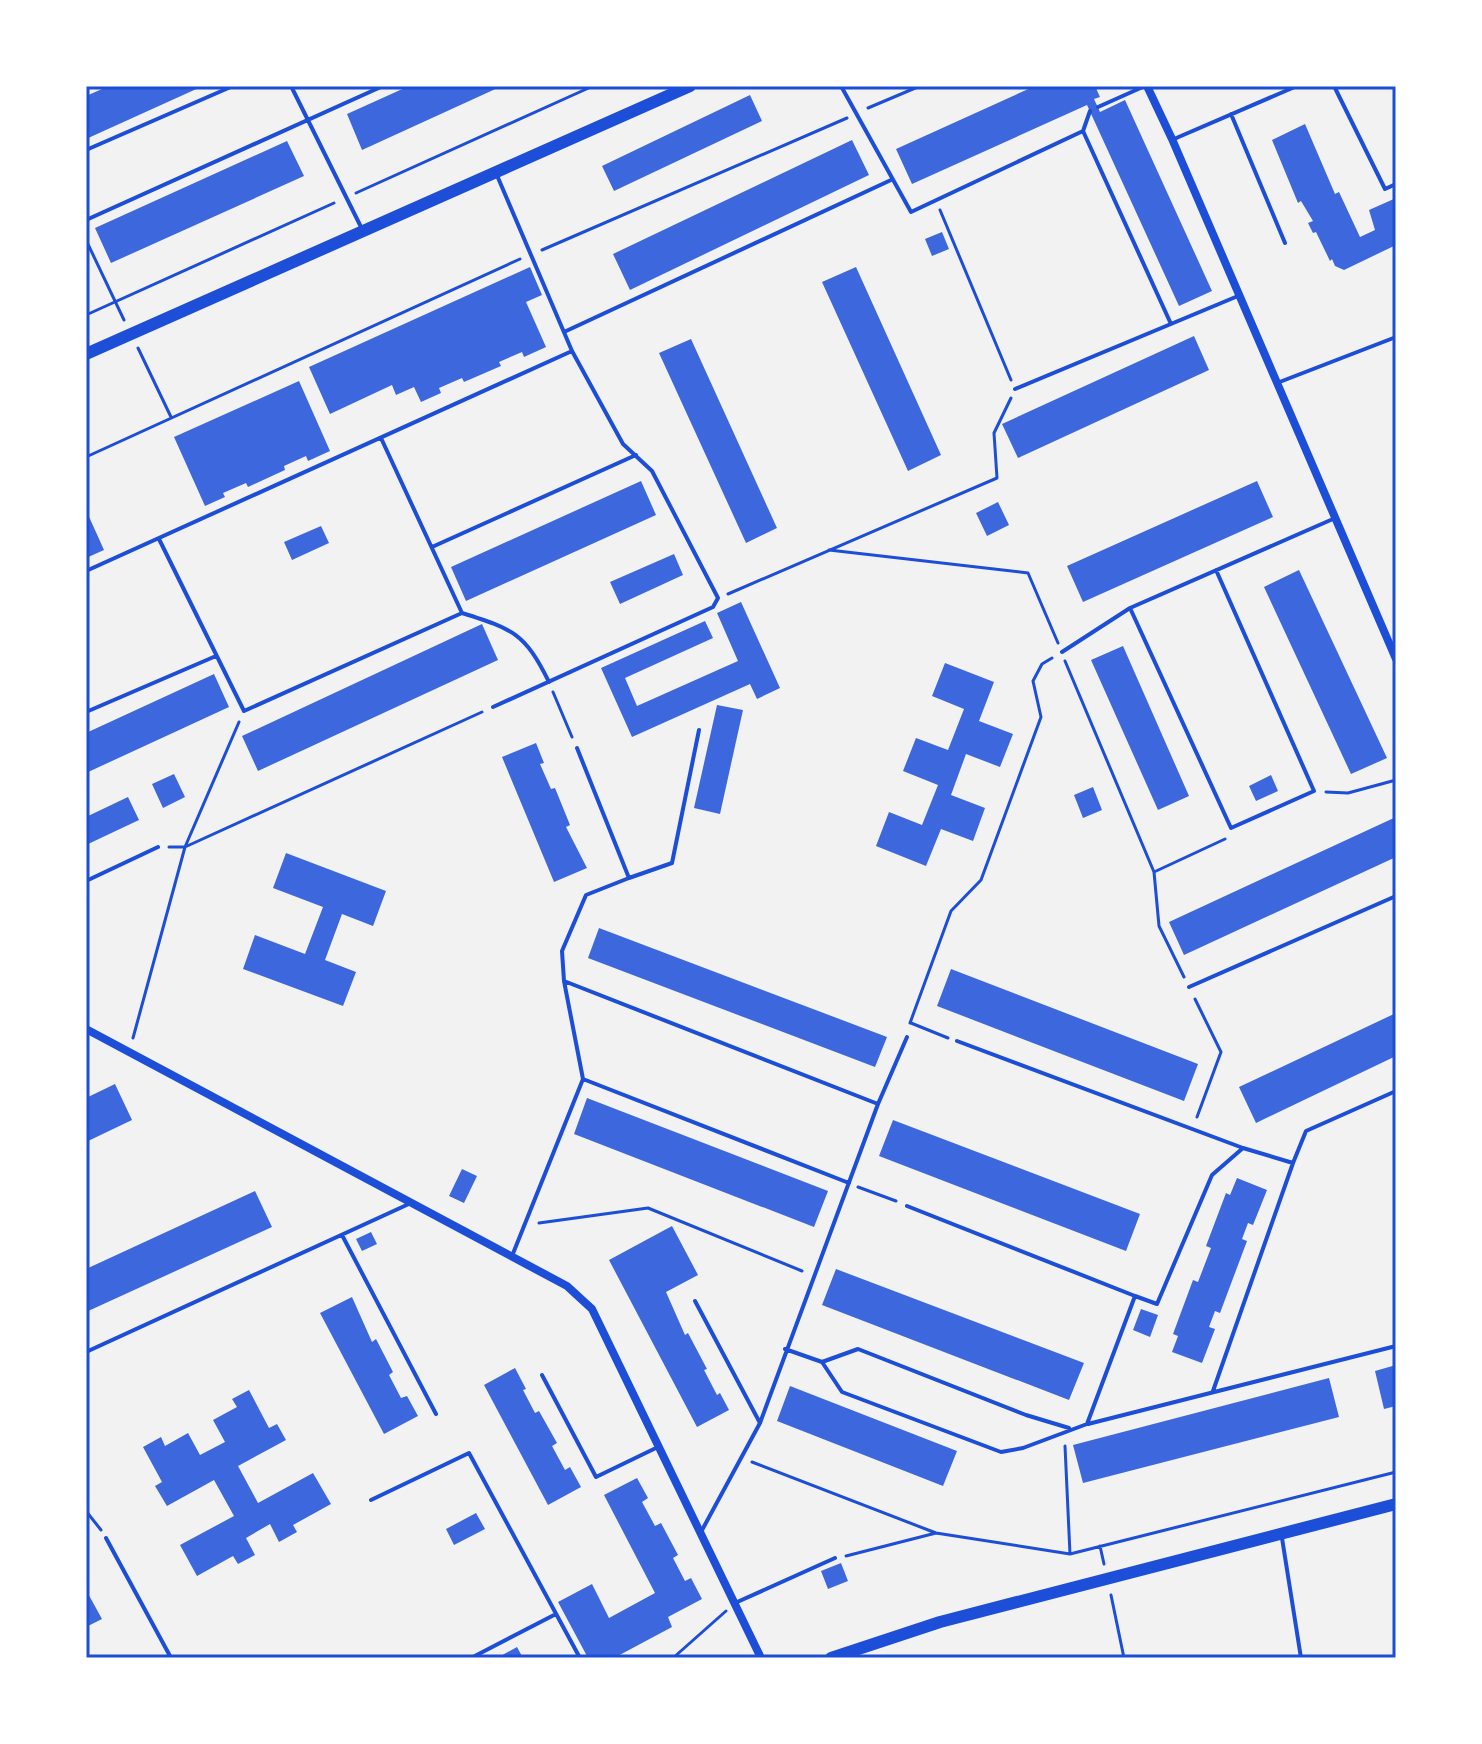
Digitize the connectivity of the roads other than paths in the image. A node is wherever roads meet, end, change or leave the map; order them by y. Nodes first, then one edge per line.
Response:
1 (233, 86) edge
2 (291, 86) edge
3 (383, 86) edge
4 (690, 86) edge
5 (841, 86) edge
6 (1146, 86) edge
7 (1297, 86) edge
8 (1334, 86) edge
9 (1098, 107) dead end
10 (1090, 111) dead end
11 (1231, 114) junction
12 (308, 120) junction
13 (1083, 131) junction
14 (1172, 139) junction
15 (86, 150) edge
16 (495, 171) junction
17 (891, 180) junction
18 (1396, 184) edge
19 (86, 220) edge
20 (363, 230) junction
21 (1285, 243) dead end
22 (1240, 295) junction
23 (1171, 324) junction
24 (564, 332) junction
25 (1396, 337) edge
26 (572, 351) junction
27 (86, 354) edge
28 (1277, 383) junction
29 (1015, 389) road end
30 (381, 438) junction
31 (636, 455) junction
32 (1336, 519) junction
33 (159, 539) junction
34 (432, 547) junction
35 (1216, 570) junction
36 (86, 571) edge
37 (1130, 608) junction
38 (462, 613) junction
39 (1062, 652) road end
40 (216, 655) junction
41 (1396, 659) edge
42 (549, 682) junction
43 (493, 707) road end
44 (86, 712) edge
45 (699, 730) dead end
46 (577, 748) road end
47 (158, 847) road end
48 (629, 878) junction
49 (86, 881) edge
50 (1396, 896) edge
51 (564, 981) junction
52 (1189, 987) road end
53 (86, 1029) edge
54 (907, 1037) dead end
55 (957, 1041) road end
56 (583, 1079) junction
57 (1396, 1091) edge
58 (878, 1104) junction
59 (1243, 1148) junction
60 (1293, 1163) junction
61 (849, 1183) junction
62 (413, 1202) junction
63 (907, 1206) road end
64 (342, 1235) junction
65 (512, 1256) junction
66 (1135, 1296) junction
67 (695, 1301) dead end
68 (1396, 1346) edge
69 (785, 1349) junction
70 (86, 1352) edge
71 (822, 1362) junction
72 (542, 1375) dead end
73 (1213, 1391) junction
74 (436, 1414) dead end
75 (760, 1423) junction
76 (1087, 1424) junction
77 (1072, 1429) junction
78 (658, 1447) junction
79 (371, 1500) dead end
80 (1396, 1504) edge
81 (700, 1534) junction
82 (1281, 1534) junction
83 (106, 1538) road end
84 (835, 1558) road end
85 (734, 1604) junction
86 (556, 1614) junction
87 (169, 1657) edge
88 (471, 1658) edge
89 (580, 1658) edge
90 (761, 1658) edge
91 (831, 1658) edge
92 (1301, 1658) edge

1 - 15 lane
2 - 12 lane
3 - 12 lane
4 - 16 main road
5 - 17 lane
6 - 9 lane
6 - 14 street
7 - 11 lane
8 - 18 lane
10 - 13 lane
11 - 14 lane
11 - 21 lane
12 - 19 lane
12 - 20 lane
13 - 17 lane
13 - 23 lane
14 - 22 street
16 - 20 main road
16 - 24 lane
17 - 24 lane
20 - 27 main road
22 - 23 lane
22 - 28 street
23 - 29 lane
24 - 26 lane
25 - 28 lane
26 - 30 lane
26 - 31 lane
28 - 32 street
30 - 33 lane
30 - 34 lane
31 - 34 lane
31 - 42 lane
32 - 35 lane
32 - 41 street
33 - 36 lane
33 - 40 lane
34 - 38 lane
35 - 37 lane
35 - 37 lane
37 - 39 lane
38 - 40 lane
38 - 42 lane
40 - 44 lane
42 - 43 lane
45 - 48 lane
46 - 48 lane
47 - 49 lane
48 - 51 lane
50 - 52 lane
51 - 56 lane
51 - 58 lane
53 - 62 street
54 - 58 lane
55 - 59 lane
56 - 61 lane
56 - 65 lane
57 - 60 lane
58 - 61 lane
59 - 60 lane
59 - 66 lane
60 - 73 lane
61 - 69 lane
62 - 64 lane
62 - 65 street
63 - 66 lane
64 - 70 lane
64 - 74 lane
65 - 78 street
66 - 76 lane
67 - 75 lane
68 - 73 lane
69 - 71 lane
69 - 75 lane
71 - 77 lane
71 - 77 lane
72 - 78 lane
73 - 76 lane
75 - 81 lane
76 - 77 lane
78 - 81 street
79 - 86 lane
80 - 82 main road
81 - 85 street
82 - 91 main road
82 - 92 lane
83 - 87 lane
84 - 85 lane
85 - 90 street
86 - 88 lane
86 - 89 lane

